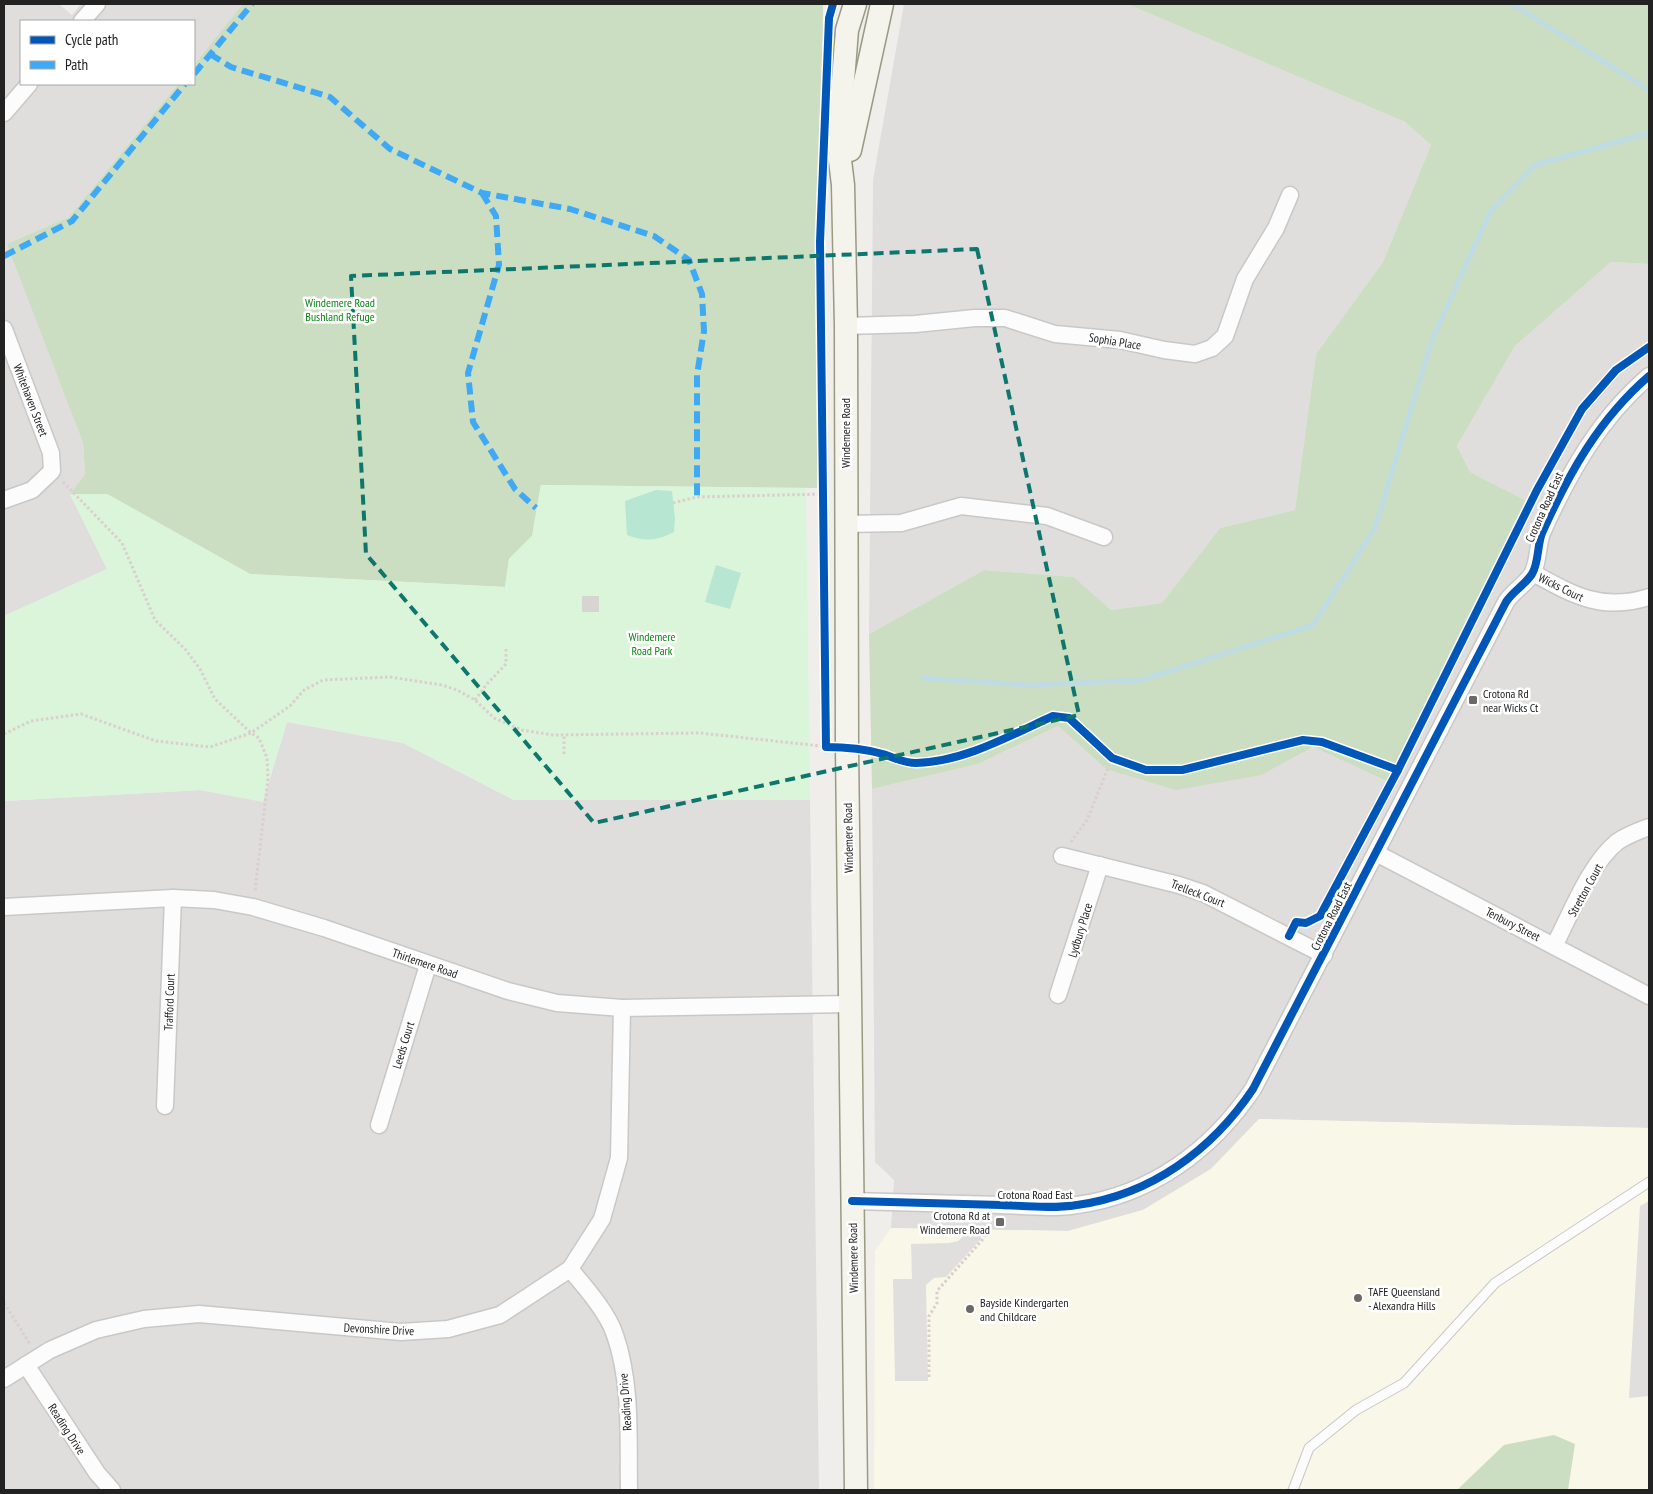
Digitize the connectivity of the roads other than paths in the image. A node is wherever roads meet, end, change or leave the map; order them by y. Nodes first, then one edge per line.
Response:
1 (97, 4) edge
2 (855, 4) edge
3 (882, 4) edge
4 (83, 20) edge
5 (28, 85) edge
6 (4, 113) edge
7 (843, 185) junction
8 (1290, 196) dead end
9 (846, 326) junction
10 (4, 329) edge
11 (1649, 376) edge
12 (4, 500) edge
13 (845, 524) junction
14 (1104, 537) dead end
15 (1533, 573) junction
16 (1649, 597) edge
17 (1649, 827) edge
18 (1376, 853) junction
19 (1062, 856) road end
20 (1100, 865) junction
21 (173, 898) junction
22 (4, 907) edge
23 (1554, 946) junction
24 (1324, 954) junction
25 (428, 965) junction
26 (1058, 995) dead end
27 (1649, 996) edge
28 (850, 1004) junction
29 (622, 1008) junction
30 (165, 1106) dead end
31 (379, 1125) dead end
32 (1649, 1182) edge
33 (852, 1201) junction
34 (570, 1269) junction
35 (32, 1361) junction
36 (4, 1379) edge
37 (112, 1490) edge
38 (629, 1490) edge
39 (856, 1490) edge
40 (1293, 1490) edge

1 - 4 street
2 - 7 main road, Windemere Road
3 - 7 main road, Windemere Road
5 - 6 street
7 - 9 main road, Windemere Road
8 - 9 street, Sophia Place
9 - 13 main road, Windemere Road
10 - 12 street, Whitehaven Street
11 - 15 street, Crotona Road East
13 - 14 street
13 - 28 main road, Windemere Road
15 - 16 street, Wicks Court
15 - 18 street, Crotona Road East
17 - 23 street, Stretton Court
18 - 23 street, Tenbury Street
18 - 24 street, Crotona Road East
19 - 20 street, Trelleck Court
20 - 24 street, Trelleck Court
20 - 26 street, Lydbury Place
21 - 22 street, Thirlemere Road
21 - 25 street, Thirlemere Road
21 - 30 street, Trafford Court
23 - 27 street, Tenbury Street
24 - 33 street, Crotona Road East
25 - 29 street, Thirlemere Road
25 - 31 street, Leeds Court
28 - 29 street, Thirlemere Road
28 - 33 main road, Windemere Road
29 - 34 street, Devonshire Drive
32 - 40 lane
33 - 39 main road, Windemere Road
34 - 35 street, Devonshire Drive
34 - 38 street, Reading Drive
35 - 36 street, Devonshire Drive
35 - 37 street, Reading Drive

